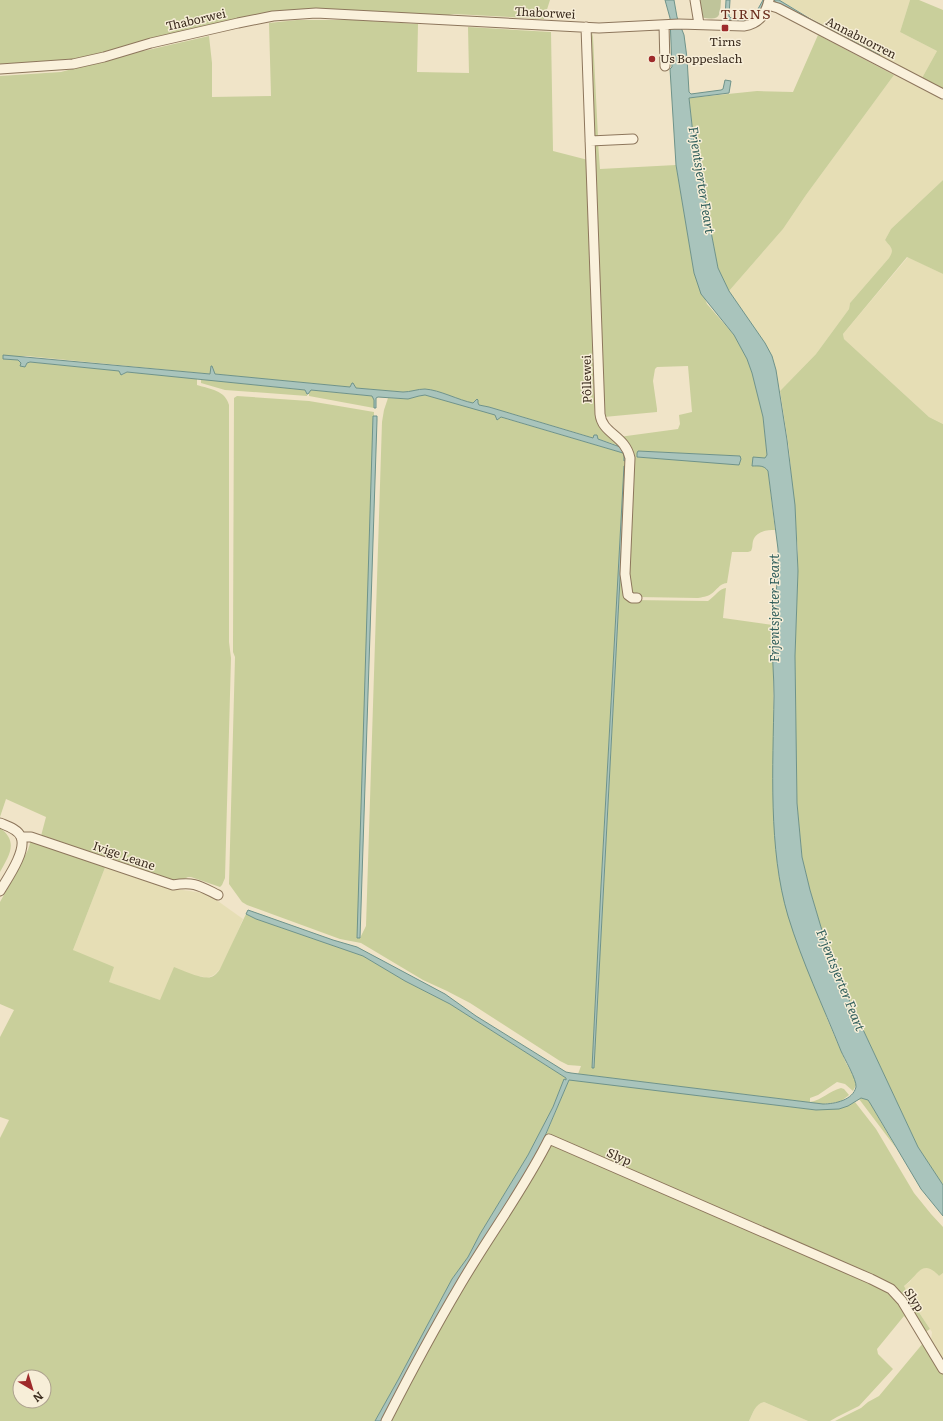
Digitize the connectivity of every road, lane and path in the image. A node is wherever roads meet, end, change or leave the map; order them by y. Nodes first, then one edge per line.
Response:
1 (695, 0) edge
2 (768, 2) edge
3 (699, 24) junction
4 (667, 25) junction
5 (586, 27) junction
6 (665, 66) dead end
7 (0, 69) edge
8 (943, 94) edge
9 (633, 139) dead end
10 (590, 141) junction
11 (637, 598) dead end
12 (0, 823) edge
13 (21, 837) junction
14 (0, 891) edge
15 (218, 895) dead end
16 (943, 1369) edge
17 (386, 1421) edge

1 - 3 street
2 - 3 street, Thaborwei
2 - 8 street, Annabuorren
3 - 4 street, Thaborwei
4 - 5 street, Thaborwei
4 - 6 street
5 - 7 street, Thaborwei
5 - 10 street, Pôllewei
9 - 10 street
10 - 11 street, Pôllewei
12 - 13 street, Ivige Leane
13 - 14 street
13 - 15 street, Ivige Leane
16 - 17 street, Slyp

